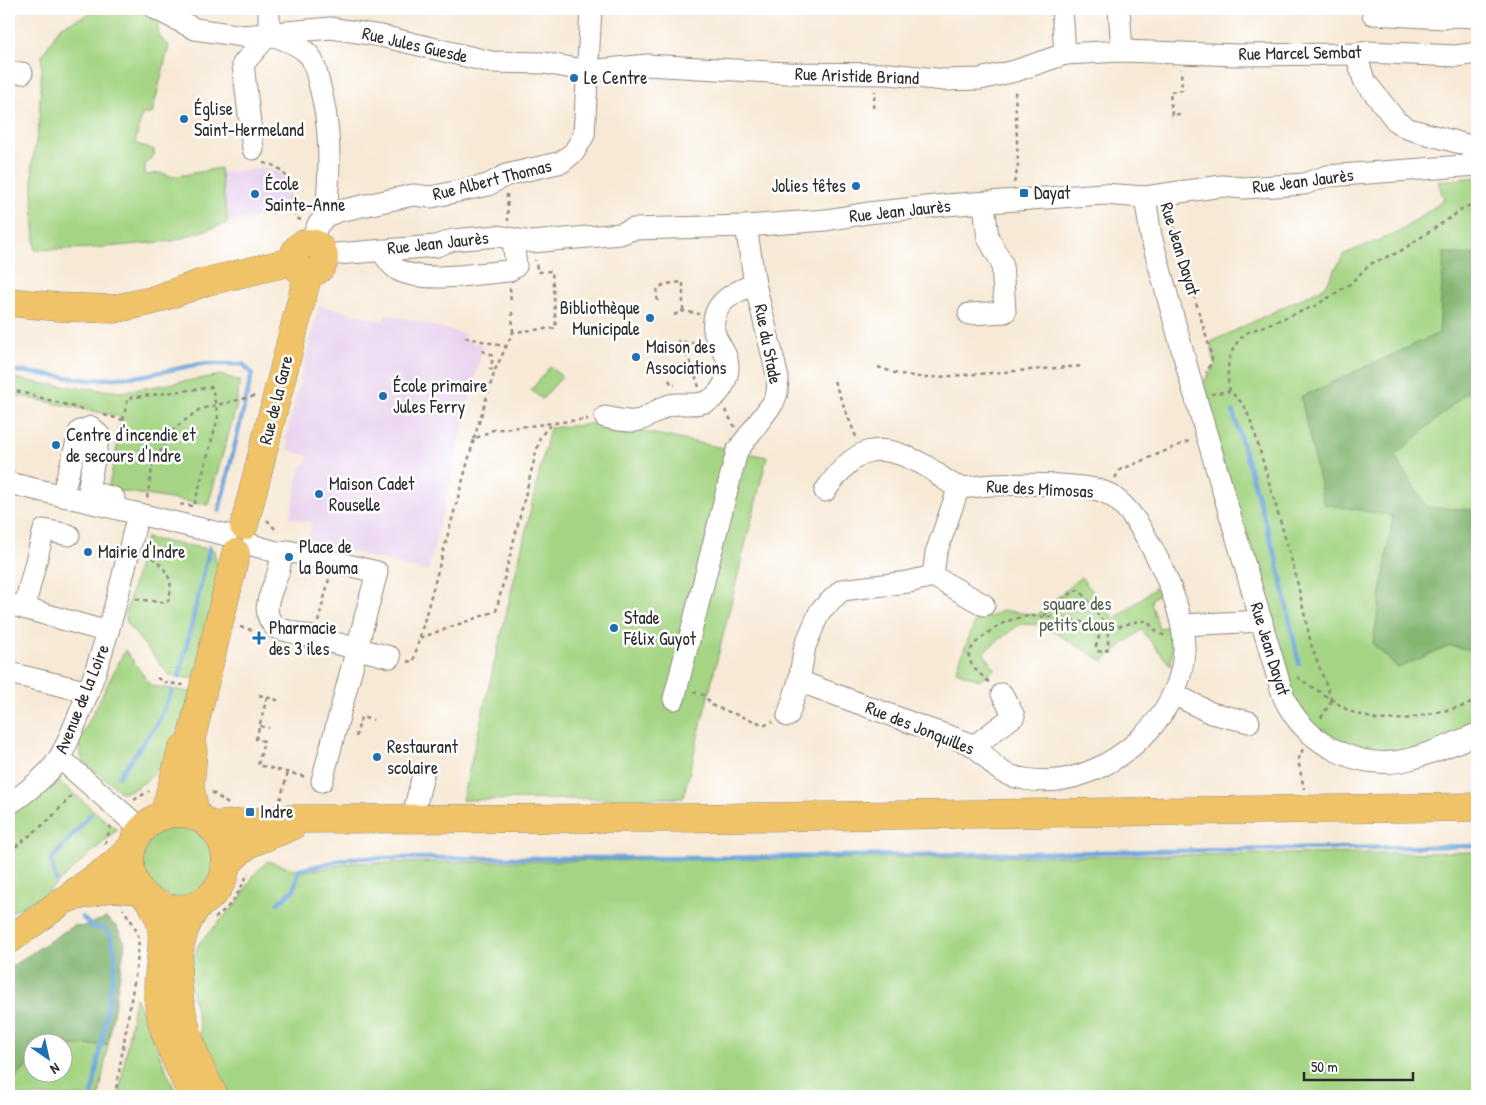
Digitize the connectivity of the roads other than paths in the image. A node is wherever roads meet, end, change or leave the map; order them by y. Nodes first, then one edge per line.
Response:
1 (156, 9) edge
2 (270, 9) edge
3 (592, 9) edge
4 (1062, 9) edge
5 (1119, 9) edge
6 (1373, 14) dead end
7 (1477, 17) edge
8 (269, 34) junction
9 (1122, 51) junction
10 (1477, 53) edge
11 (1065, 54) junction
12 (1356, 54) junction
13 (589, 71) junction
14 (253, 149) road end
15 (1477, 157) edge
16 (1477, 165) edge
17 (1154, 195) junction
18 (984, 204) junction
19 (326, 216) junction
20 (746, 226) junction
21 (518, 241) junction
22 (381, 250) junction
23 (309, 258) junction
24 (755, 284) junction
25 (9, 302) edge
26 (969, 314) dead end
27 (605, 417) road end
28 (9, 483) edge
29 (959, 487) junction
30 (825, 491) dead end
31 (91, 492) junction
32 (66, 497) junction
33 (138, 514) junction
34 (244, 534) junction
35 (69, 535) dead end
36 (280, 553) junction
37 (933, 576) junction
38 (16, 606) edge
39 (984, 606) dead end
40 (1262, 621) junction
41 (1183, 630) junction
42 (108, 632) junction
43 (358, 649) junction
44 (390, 657) road end
45 (9, 673) edge
46 (799, 681) junction
47 (89, 692) junction
48 (676, 693) road end
49 (1002, 694) road end
50 (1174, 694) junction
51 (788, 716) road end
52 (1249, 722) dead end
53 (1477, 734) edge
54 (191, 739) junction
55 (974, 746) junction
56 (60, 758) junction
57 (423, 775) dead end
58 (322, 781) road end
59 (9, 804) edge
60 (1477, 807) edge
61 (164, 815) junction
62 (304, 820) junction
63 (412, 820) junction
64 (203, 822) junction
65 (137, 839) junction
66 (225, 865) junction
67 (137, 899) junction
68 (63, 901) junction
69 (198, 904) junction
70 (9, 940) edge
71 (206, 1094) edge

1 - 8 street, Rue Jules Guesde
2 - 8 street
3 - 13 street, Rue Albert Thomas
4 - 11 street
5 - 9 street
6 - 7 street
8 - 13 street, Rue Jules Guesde
8 - 14 street
8 - 19 street
9 - 11 street, Rue Aristide Briand
9 - 12 street, Rue Marcel Sembat
10 - 12 street, Rue Marcel Sembat
11 - 13 street, Rue Aristide Briand
12 - 15 street
13 - 19 street, Rue Albert Thomas
16 - 17 street, Rue Jean Jaurès
17 - 18 street, Rue Jean Jaurès
17 - 40 street, Rue Jean Dayat
18 - 20 street, Rue Jean Jaurès
18 - 26 street
19 - 23 street
20 - 21 street, Rue Jean Jaurès
20 - 24 street, Rue du Stade
21 - 22 street, Rue Jean Jaurès
21 - 22 street
22 - 23 street, Rue Jean Jaurès
23 - 25 main road
23 - 34 main road, Rue de la Gare
24 - 27 street
24 - 48 street, Rue du Stade
28 - 32 street
29 - 30 street
29 - 37 street
29 - 41 street, Rue des Mimosas
31 - 32 street
31 - 32 street
31 - 33 street
32 - 33 street
33 - 34 street
33 - 42 street, Avenue de la Loire
34 - 36 street
34 - 54 main road, Rue de la Gare
35 - 38 street
36 - 43 street
36 - 43 street
37 - 39 street
37 - 46 street
38 - 42 street
40 - 41 street
40 - 53 street, Rue Jean Dayat
41 - 50 street, Rue des Jonquilles
42 - 47 street, Avenue de la Loire
43 - 44 street
43 - 58 street
45 - 47 street
46 - 51 street
46 - 55 street, Rue des Jonquilles
47 - 56 street, Avenue de la Loire
49 - 55 street
50 - 52 street
50 - 55 street, Rue des Jonquilles
54 - 61 main road, Rue de la Gare
54 - 64 main road, Rue de la Gare
56 - 59 street, Avenue de la Loire
56 - 65 street
57 - 63 street
60 - 63 main road
61 - 64 main road
61 - 65 main road
62 - 63 main road
62 - 64 main road
62 - 66 main road
64 - 66 main road
65 - 67 main road
65 - 68 main road
66 - 69 main road
67 - 68 main road
67 - 69 main road
67 - 71 main road
68 - 70 main road
69 - 71 main road

